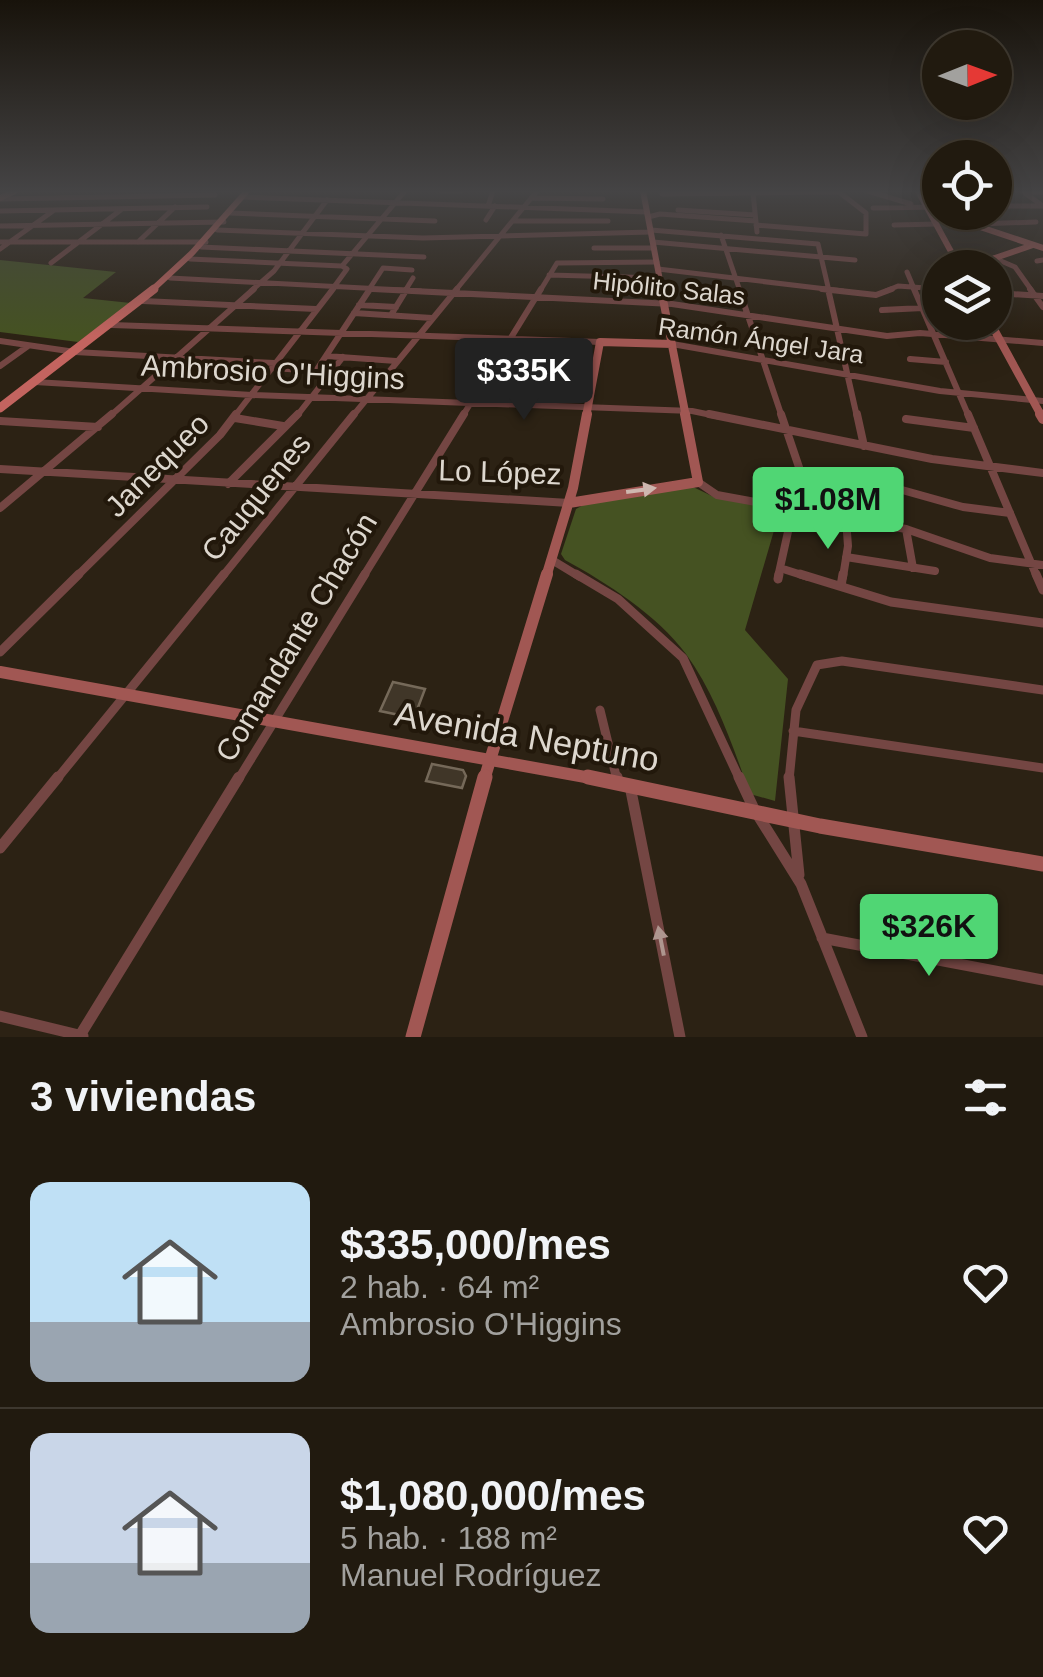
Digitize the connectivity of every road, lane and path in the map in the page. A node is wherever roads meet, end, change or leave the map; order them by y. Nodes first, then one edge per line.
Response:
1 (14, 239) edge
2 (81, 239) edge
3 (141, 239) edge
4 (209, 239) edge
5 (299, 239) edge
6 (363, 239) edge
7 (496, 239) edge
8 (592, 239) edge
9 (653, 239) edge
10 (723, 239) edge
11 (774, 239) edge
12 (10, 242) junction
13 (78, 242) junction
14 (138, 242) junction
15 (1040, 244) edge
16 (204, 245) junction
17 (654, 245) junction
18 (0, 246) edge
19 (726, 248) junction
20 (290, 252) junction
21 (1012, 253) edge
22 (352, 254) junction
23 (821, 257) junction
24 (424, 258) dead end
25 (190, 259) junction
26 (855, 260) dead end
27 (50, 263) dead end
28 (281, 264) junction
29 (1012, 265) edge
30 (342, 266) junction
31 (658, 270) junction
32 (908, 272) dead end
33 (549, 275) junction
34 (170, 278) junction
35 (734, 278) junction
36 (261, 283) junction
37 (334, 286) junction
38 (914, 286) junction
39 (922, 287) edge
40 (370, 288) junction
41 (406, 290) junction
42 (828, 290) junction
43 (452, 292) junction
44 (1012, 294) edge
45 (1039, 296) edge
46 (536, 297) junction
47 (144, 301) junction
48 (664, 303) junction
49 (236, 305) junction
50 (359, 305) junction
51 (922, 306) edge
52 (396, 307) junction
53 (922, 308) edge
54 (1043, 308) edge
55 (316, 309) junction
56 (882, 310) dead end
57 (354, 313) junction
58 (391, 315) junction
59 (747, 315) junction
60 (432, 318) junction
61 (112, 325) junction
62 (837, 328) junction
63 (208, 330) junction
64 (297, 334) junction
65 (922, 335) edge
66 (339, 336) junction
67 (416, 338) junction
68 (508, 340) junction
69 (937, 340) edge
70 (1000, 340) joint
71 (0, 341) edge
72 (600, 342) junction
73 (1043, 343) edge
74 (672, 344) junction
75 (28, 346) junction
76 (75, 352) junction
77 (326, 356) junction
78 (344, 357) junction
79 (176, 358) junction
80 (762, 358) junction
81 (910, 359) dead end
82 (396, 362) junction
83 (946, 362) junction
84 (273, 365) junction
85 (0, 366) edge
86 (316, 371) junction
87 (332, 372) junction
88 (847, 372) junction
89 (35, 382) junction
90 (142, 388) junction
91 (959, 393) junction
92 (252, 394) junction
93 (314, 397) junction
94 (366, 399) junction
95 (1038, 400) edge
96 (469, 403) junction
97 (588, 407) junction
98 (0, 408) edge
99 (684, 410) junction
100 (234, 418) junction
101 (906, 419) dead end
102 (1043, 419) edge
103 (0, 420) edge
104 (283, 426) junction
105 (98, 427) junction
106 (974, 428) junction
107 (786, 430) junction
108 (864, 446) junction
109 (991, 468) junction
110 (0, 469) edge
111 (46, 472) junction
112 (1043, 474) edge
113 (173, 480) junction
114 (698, 482) junction
115 (228, 484) junction
116 (805, 485) dead end
117 (294, 487) junction
118 (573, 488) junction
119 (902, 490) dead end
120 (412, 494) junction
121 (584, 498) junction
122 (569, 502) junction
123 (0, 508) edge
124 (793, 509) junction
125 (1010, 513) junction
126 (846, 518) junction
127 (906, 529) junction
128 (846, 557) junction
129 (552, 560) junction
130 (1032, 564) junction
131 (1043, 566) edge
132 (914, 568) junction
133 (936, 571) dead end
134 (841, 586) junction
135 (1043, 590) edge
136 (1043, 623) edge
137 (0, 652) edge
138 (0, 672) edge
139 (1043, 690) edge
140 (126, 694) junction
141 (600, 710) dead end
142 (275, 721) junction
143 (794, 731) junction
144 (490, 760) junction
145 (1043, 768) edge
146 (624, 784) junction
147 (754, 808) junction
148 (790, 818) junction
149 (0, 848) edge
150 (1043, 864) edge
151 (800, 884) junction
152 (822, 938) junction
153 (1043, 980) edge
154 (0, 1016) edge
155 (82, 1037) edge
156 (413, 1037) edge
157 (680, 1037) edge
158 (862, 1037) edge

1 - 12 street
2 - 13 street
3 - 14 street
4 - 16 main road
5 - 20 street
6 - 22 street, Janequeo
7 - 43 street, Cauquenes
8 - 17 street
9 - 17 main road
10 - 19 street
11 - 23 street
12 - 13 street
12 - 18 street
13 - 14 street
13 - 27 street
14 - 16 street
15 - 21 main road
16 - 20 street
16 - 25 main road
17 - 19 street
17 - 31 main road
19 - 23 street
19 - 35 street
20 - 22 street
20 - 28 street
22 - 24 street
22 - 30 street, Janequeo
23 - 26 street
23 - 42 street
25 - 28 street
25 - 34 main road
28 - 30 street
28 - 36 street
29 - 45 street
30 - 37 street, Janequeo
31 - 33 street
31 - 33 street, Comandante Chacón
31 - 35 street
31 - 48 main road
32 - 38 street
33 - 46 street, Comandante Chacón
34 - 36 street, Hipólito Salas
34 - 47 main road
35 - 42 street
35 - 59 street
36 - 37 street, Hipólito Salas
36 - 49 street
37 - 40 street, Hipólito Salas
37 - 55 street, Janequeo
38 - 39 street
38 - 42 street
38 - 51 street
40 - 41 street, Hipólito Salas
40 - 41 street
40 - 50 street
41 - 43 street, Hipólito Salas
41 - 52 street
42 - 62 street
43 - 46 street, Hipólito Salas
43 - 60 street, Cauquenes
44 - 45 street
45 - 54 street
46 - 48 street, Hipólito Salas
46 - 68 street, Comandante Chacón
47 - 49 street
47 - 61 main road
48 - 59 street, Hipólito Salas
48 - 74 main road
49 - 55 street
49 - 63 street
50 - 52 street
50 - 57 street
52 - 58 street
53 - 56 street
55 - 64 street, Janequeo
57 - 58 street
57 - 66 street
58 - 60 street
59 - 62 street, Hipólito Salas
59 - 80 street
60 - 67 street, Cauquenes
61 - 63 street, Ramón Ángel Jara
61 - 76 main road
62 - 65 street, Hipólito Salas
62 - 88 street
63 - 64 street, Ramón Ángel Jara
63 - 79 street
64 - 66 street, Ramón Ángel Jara
64 - 84 street, Janequeo
66 - 67 street, Ramón Ángel Jara
66 - 77 street
67 - 68 street, Ramón Ángel Jara
67 - 82 street, Cauquenes
68 - 72 street, Ramón Ángel Jara
68 - 96 street, Comandante Chacón
69 - 83 street
70 - 73 street, Hipólito Salas
70 - 95 main road
71 - 75 street
72 - 74 main road, Ramón Ángel Jara
72 - 97 main road
74 - 80 street, Ramón Ángel Jara
74 - 99 main road
75 - 76 street
75 - 85 street
76 - 79 street
76 - 89 main road
77 - 78 street
77 - 86 street
78 - 82 street
78 - 87 street
79 - 84 street
79 - 90 street
80 - 88 street, Ramón Ángel Jara
80 - 107 street
81 - 83 street
82 - 94 street, Cauquenes
83 - 91 street
84 - 86 street
84 - 92 street, Janequeo
86 - 87 street
87 - 93 street
88 - 91 street, Ramón Ángel Jara
88 - 108 street
89 - 90 street, Ambrosio O'Higgins
89 - 98 main road
90 - 92 street, Ambrosio O'Higgins
90 - 105 street
91 - 95 street, Ramón Ángel Jara
91 - 106 street
92 - 93 street, Ambrosio O'Higgins
92 - 100 street, Janequeo
93 - 94 street, Ambrosio O'Higgins
93 - 104 street
94 - 96 street, Ambrosio O'Higgins
94 - 117 street, Cauquenes
95 - 102 main road
96 - 97 street, Ambrosio O'Higgins
96 - 120 street, Comandante Chacón
97 - 99 street, Ambrosio O'Higgins
97 - 118 main road
99 - 107 street, Ambrosio O'Higgins
99 - 114 main road
100 - 104 street
100 - 113 street, Janequeo
101 - 106 street
103 - 105 street
104 - 115 street
105 - 111 street
106 - 109 street
107 - 108 street, Ambrosio O'Higgins
107 - 116 street
108 - 109 street, Ambrosio O'Higgins
109 - 112 street, Ambrosio O'Higgins
109 - 125 street
110 - 111 street, Lo López
111 - 113 street, Lo López
111 - 123 street
113 - 115 street, Lo López
113 - 137 street, Janequeo
121 -> 114 main road, Lo López
114 - 124 street
115 - 117 street, Lo López
117 - 120 street, Lo López
117 - 140 street, Cauquenes
118 - 121 main road
118 - 122 main road
119 - 125 street
120 - 122 street, Lo López
120 - 142 street, Comandante Chacón
121 - 122 main road, Lo López
122 - 129 main road
124 - 126 street
124 - 134 street
125 - 130 street
126 - 127 street
126 - 128 street
127 - 130 street
127 - 132 street
128 - 132 street
128 - 134 street
129 - 144 main road
129 - 147 street
130 - 131 street
130 - 135 street
132 - 133 street
134 - 136 street
138 - 140 main road, Avenida Neptuno
139 - 143 street
140 - 142 main road, Avenida Neptuno
140 - 149 street, Cauquenes
141 - 146 street
142 - 144 main road, Avenida Neptuno
142 - 155 street, Comandante Chacón
143 - 145 street
143 - 148 street
144 - 146 main road, Avenida Neptuno
144 - 156 main road
146 - 147 main road, Avenida Neptuno
157 -> 146 street
147 - 148 main road, Avenida Neptuno
147 - 151 street
148 - 150 main road, Avenida Neptuno
148 - 151 street
151 - 152 street
152 - 153 street
152 - 158 street
154 - 155 street

